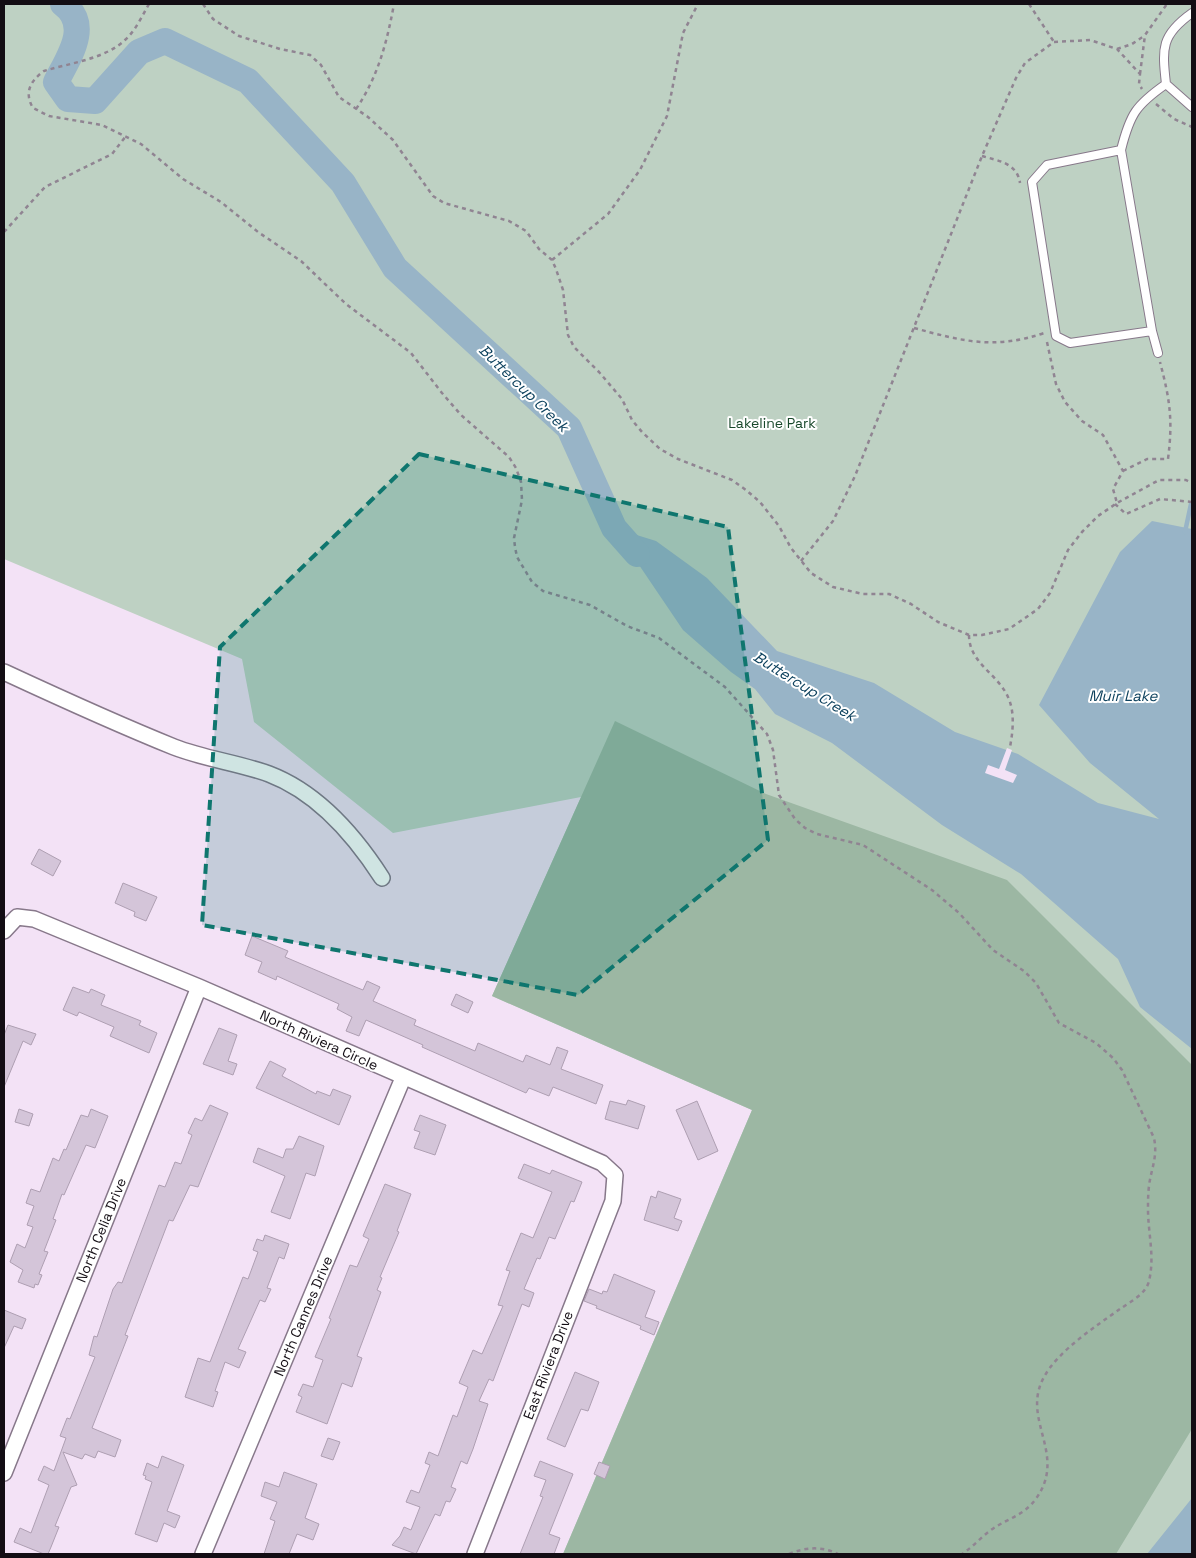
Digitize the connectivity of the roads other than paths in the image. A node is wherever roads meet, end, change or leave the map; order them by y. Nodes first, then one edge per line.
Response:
1 (1192, 13) edge
2 (1166, 84) junction
3 (1192, 107) edge
4 (1121, 150) junction
5 (1152, 331) junction
6 (1158, 353) road end
7 (4, 672) edge
8 (382, 878) dead end
9 (4, 930) edge
10 (199, 987) junction
11 (403, 1078) junction
12 (616, 1175) joint
13 (4, 1473) edge
14 (203, 1554) edge
15 (474, 1554) edge

1 - 2 lane
2 - 3 lane
2 - 4 lane
4 - 5 lane
4 - 5 lane
5 - 6 lane
7 - 8 street
9 - 10 street, North Riviera Circle
10 - 11 street, North Riviera Circle
10 - 13 street, North Celia Drive
11 - 12 street, North Riviera Circle
11 - 14 street, North Cannes Drive
12 - 15 street, East Riviera Drive

